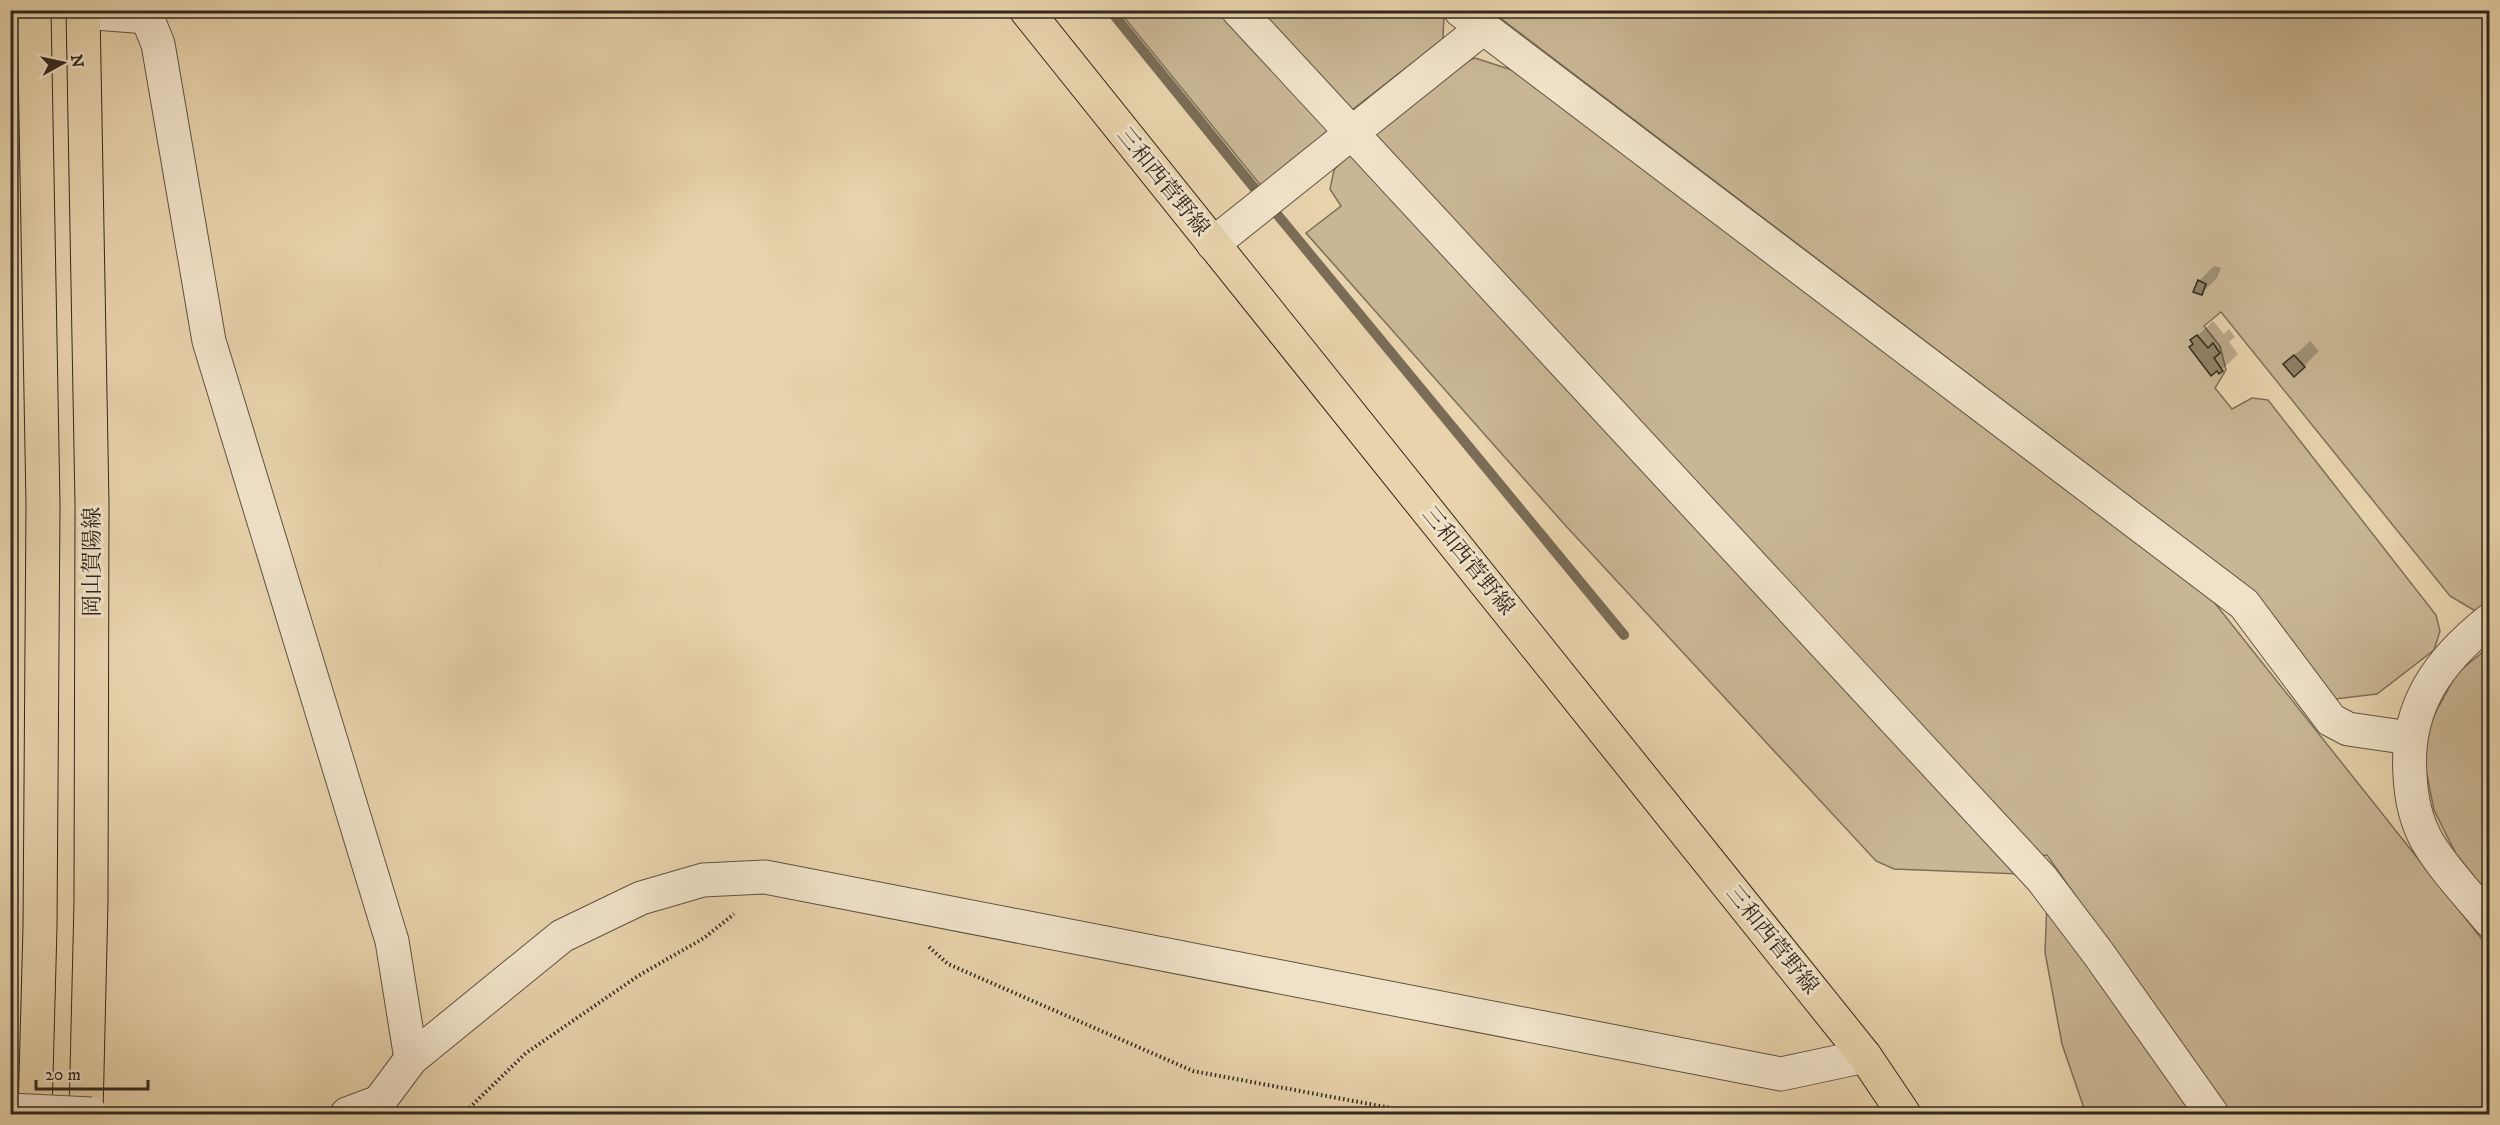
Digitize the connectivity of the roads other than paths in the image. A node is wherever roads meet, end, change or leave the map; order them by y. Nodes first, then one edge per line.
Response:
1 (34, 10) edge
2 (1026, 10) edge
3 (1238, 10) edge
4 (83, 11) edge
5 (1472, 19) edge
6 (1352, 133) junction
7 (1213, 244) junction
8 (2490, 620) edge
9 (2410, 738) junction
10 (2490, 921) edge
11 (1865, 1056) junction
12 (411, 1059) junction
13 (10, 1110) edge
14 (35, 1114) edge
15 (86, 1114) edge
16 (91, 1114) edge
17 (347, 1114) edge
18 (1904, 1114) edge
19 (2212, 1114) edge

1 - 14 main road
2 - 7 main road, 三和西菅野線
3 - 6 street
4 - 12 street
4 - 15 main road, 岡山賀陽線
5 - 6 street
5 - 9 street
6 - 7 street
6 - 19 street
7 - 11 main road, 三和西菅野線
8 - 9 street
9 - 10 street
11 - 12 street
11 - 18 main road, 三和西菅野線
12 - 17 street
13 - 16 street, bridge

